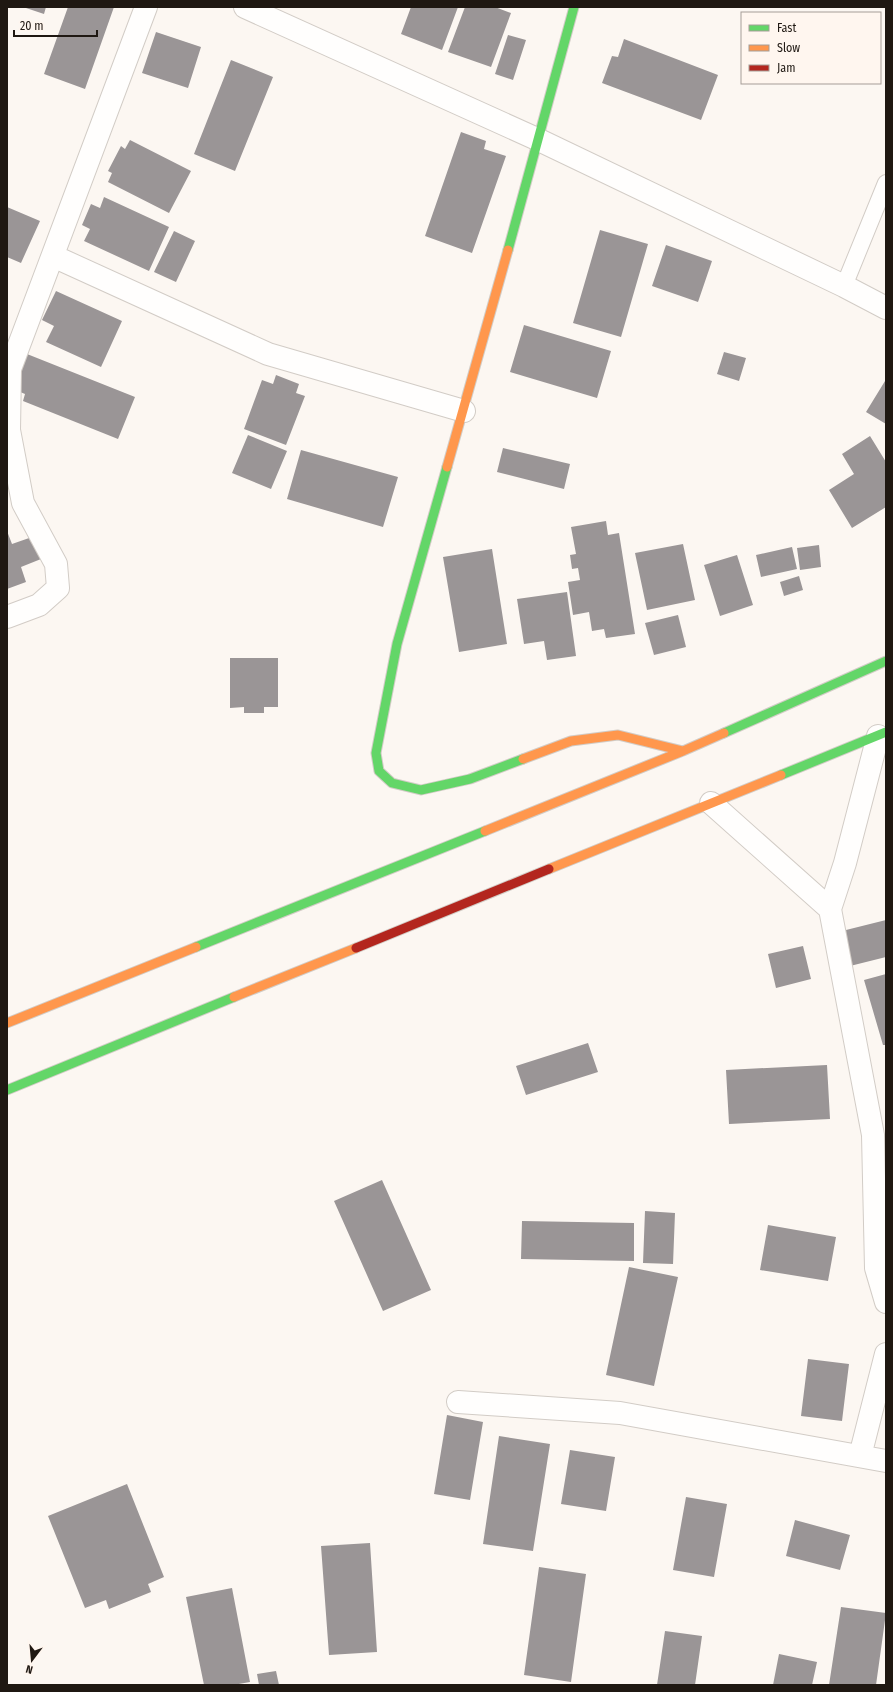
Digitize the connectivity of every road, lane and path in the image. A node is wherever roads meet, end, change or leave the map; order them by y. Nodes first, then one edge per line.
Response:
1 (146, 7) edge
2 (245, 7) edge
3 (574, 7) edge
4 (539, 140) junction
5 (886, 183) edge
6 (53, 256) junction
7 (844, 286) junction
8 (886, 308) edge
9 (464, 411) junction
10 (7, 617) edge
11 (886, 662) edge
12 (882, 734) edge
13 (683, 751) junction
14 (712, 803) junction
15 (830, 909) junction
16 (7, 1023) edge
17 (7, 1090) edge
18 (880, 1134) edge
19 (886, 1302) edge
20 (886, 1354) edge
21 (458, 1402) dead end
22 (860, 1456) junction
23 (886, 1461) edge

1 - 6 street
2 - 4 street
3 - 4 main road
4 - 7 street
4 - 9 main road
5 - 7 lane
6 - 9 street
6 - 10 street
7 - 8 street
9 - 13 main road
11 - 13 main road
12 - 14 main road
12 - 15 street
13 - 16 main road
14 - 15 street
14 - 17 main road
15 - 18 street
18 - 19 street
20 - 22 street
21 - 22 street
22 - 23 street

